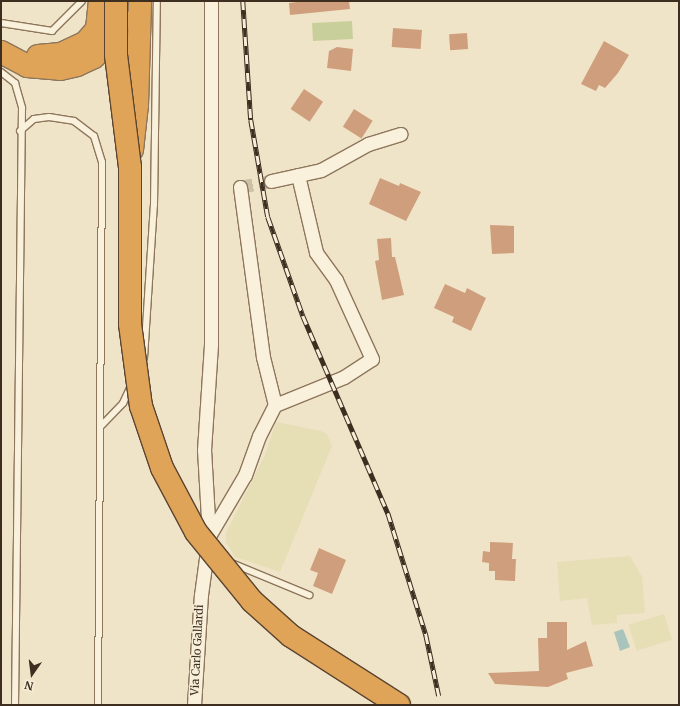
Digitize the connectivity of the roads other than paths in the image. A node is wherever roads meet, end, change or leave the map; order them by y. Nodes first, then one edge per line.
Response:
1 (82, 1) edge
2 (100, 1) edge
3 (116, 1) edge
4 (124, 1) edge
5 (140, 1) edge
6 (157, 1) edge
7 (211, 1) edge
8 (1, 20) edge
9 (3, 30) edge
10 (1, 52) edge
11 (1, 72) edge
12 (20, 130) junction
13 (400, 134) dead end
14 (130, 167) junction
15 (298, 175) junction
16 (271, 181) tunnel mouth
17 (240, 187) dead end
18 (275, 405) junction
19 (101, 426) junction
20 (209, 536) junction
21 (207, 554) junction
22 (309, 595) dead end
23 (15, 705) edge
24 (98, 705) edge
25 (194, 705) edge
26 (399, 705) edge

1 - 9 lane
2 - 9 highway
3 - 14 highway, bridge
4 - 10 highway
5 - 14 highway, bridge
6 - 19 lane
7 - 20 street
8 - 9 lane
11 - 12 lane
12 - 19 lane
12 - 23 lane
13 - 15 street
14 - 26 highway, bridge
15 - 16 street
15 - 18 street
17 - 18 street
18 - 20 street
19 - 24 lane
20 - 21 street, Via Carlo Gallardi
21 - 22 lane
21 - 25 street, Via Carlo Gallardi

